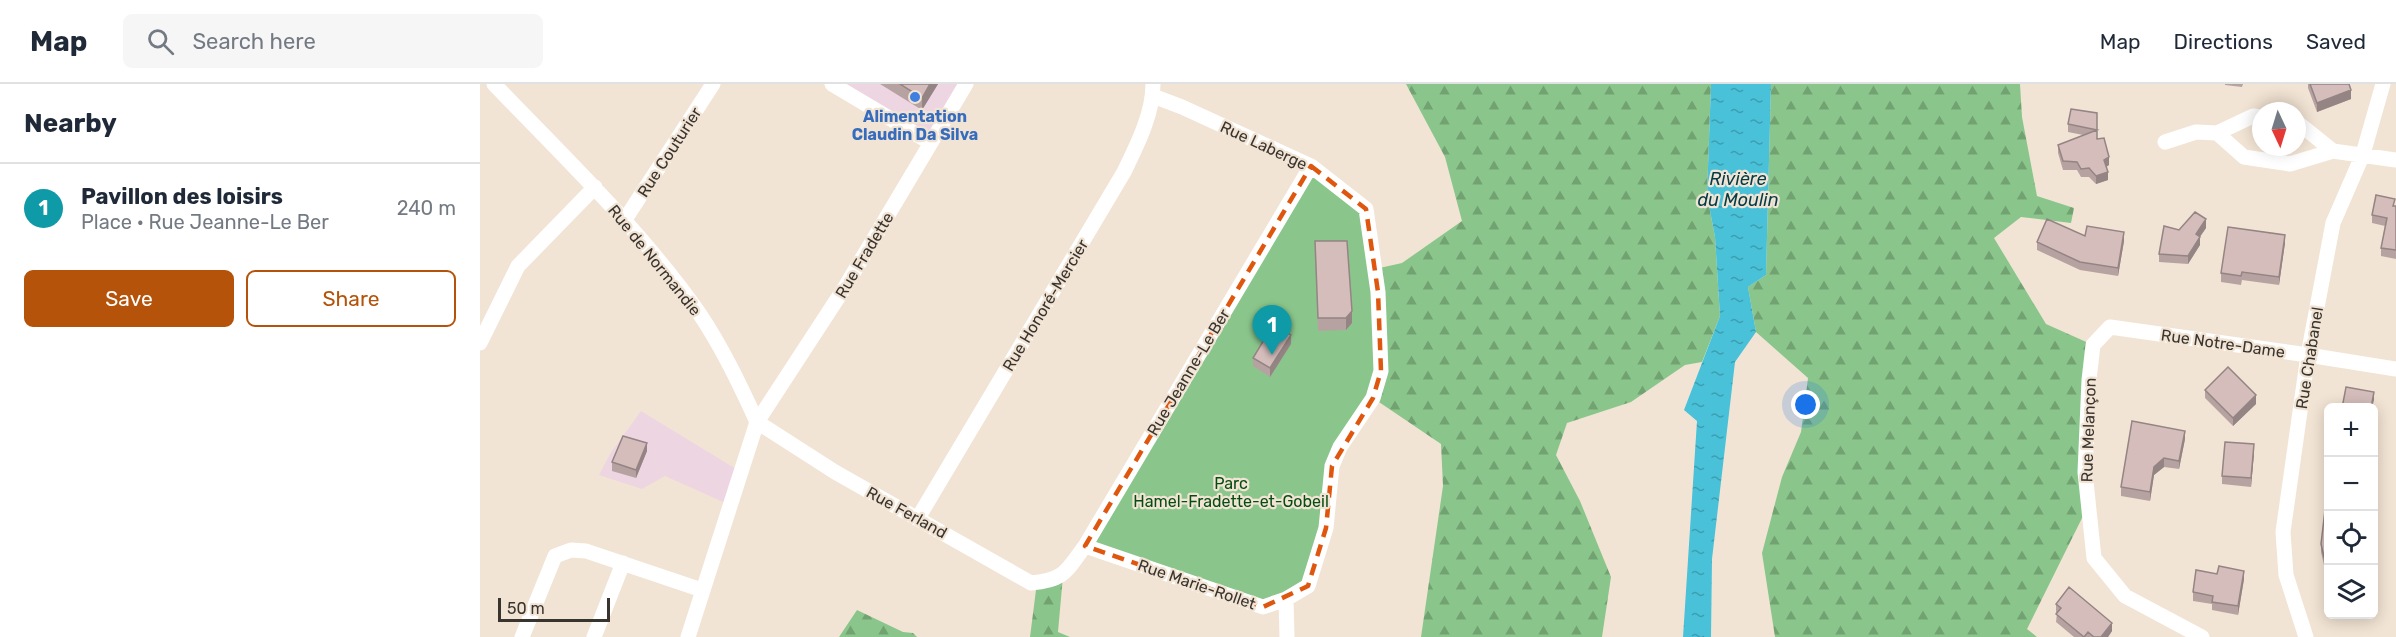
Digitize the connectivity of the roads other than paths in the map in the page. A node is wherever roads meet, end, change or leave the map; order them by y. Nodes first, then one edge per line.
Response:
1 (494, 84) edge
2 (713, 84) edge
3 (832, 84) edge
4 (966, 84) edge
5 (2383, 84) edge
6 (1153, 90) edge
7 (2252, 116) edge
8 (2306, 129) edge
9 (2217, 133) junction
10 (2165, 142) dead end
11 (931, 143) junction
12 (2333, 151) junction
13 (2363, 154) junction
14 (2396, 160) edge
15 (1311, 166) junction
16 (595, 187) junction
17 (1366, 208) joint
18 (624, 220) junction
19 (480, 343) edge
20 (2093, 345) joint
21 (2308, 355) junction
22 (2396, 369) edge
23 (757, 422) junction
24 (918, 518) junction
25 (1085, 546) junction
26 (623, 563) junction
27 (1063, 576) joint
28 (702, 590) junction
29 (1286, 599) junction
30 (522, 637) edge
31 (594, 637) edge
32 (688, 637) edge
33 (1287, 637) edge
34 (2202, 637) edge
35 (2306, 637) edge

1 - 16 street, Rue de Normandie
2 - 18 street, Rue Couturier
3 - 11 street
4 - 11 street, Rue Fradette
5 - 13 street, Rue Chabanel
6 - 15 street, Rue Laberge
6 - 24 street, Rue Honoré-Mercier
7 - 9 street
8 - 12 street
9 - 10 street
9 - 12 street
11 - 23 street, Rue Fradette
12 - 13 street
13 - 14 street
13 - 21 street, Rue Chabanel
15 - 17 street, Rue Laberge
15 - 25 street, Rue Jeanne-Le Ber
16 - 18 street, Rue de Normandie
16 - 19 street
17 - 29 street, Rue Marie-Rollet
18 - 23 street, Rue de Normandie
20 - 21 street, Rue Notre-Dame
20 - 34 street, Rue Melançon
21 - 22 street, Rue Notre-Dame
21 - 35 street, Rue Chabanel
23 - 24 street, Rue Ferland
23 - 28 street
24 - 27 street, Rue Ferland
25 - 27 street, Rue Jeanne-Le Ber
25 - 29 street, Rue Marie-Rollet
26 - 28 street
26 - 30 street
26 - 31 street
28 - 32 street
29 - 33 street

